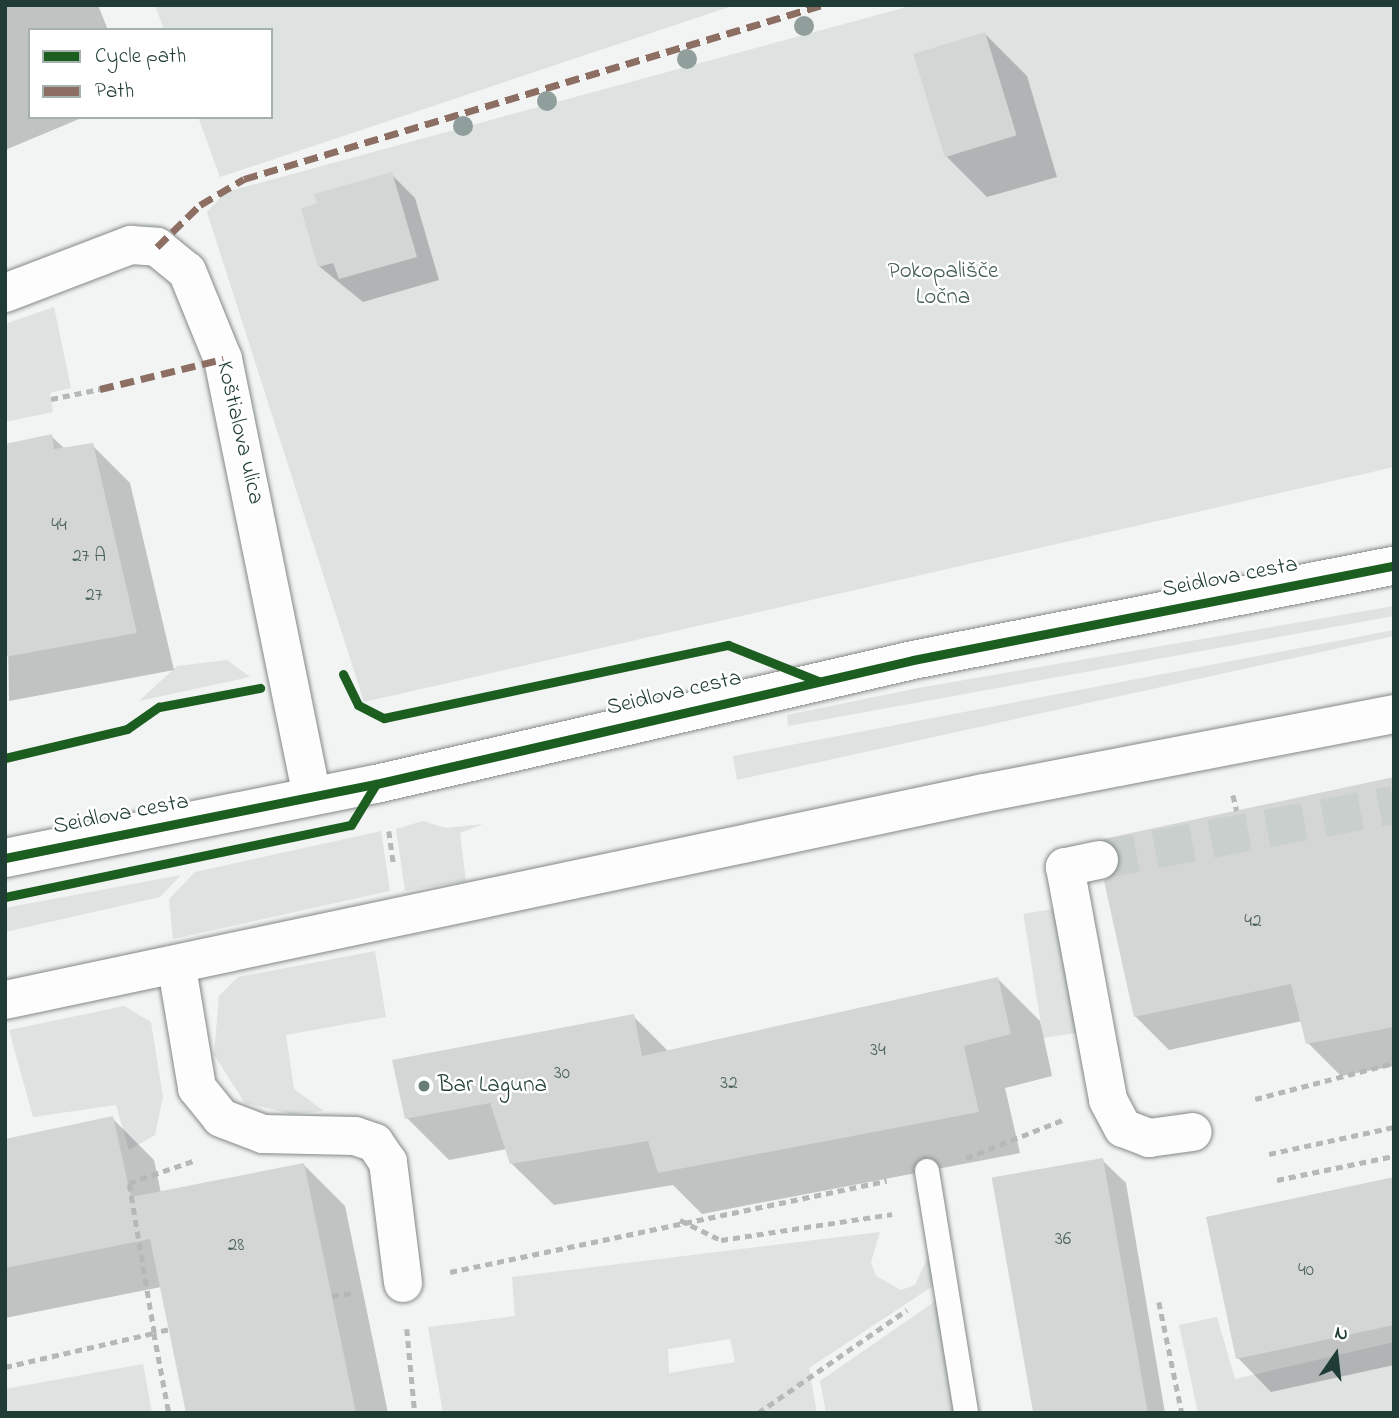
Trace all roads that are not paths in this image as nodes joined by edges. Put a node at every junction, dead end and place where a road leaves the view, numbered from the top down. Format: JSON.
{"nodes":[{"id":1,"x":5,"y":293,"type":"edge"},
{"id":2,"x":1394,"y":566,"type":"edge"},
{"id":3,"x":1394,"y":714,"type":"edge"},
{"id":4,"x":312,"y":796,"type":"junction"},
{"id":5,"x":5,"y":858,"type":"edge"},
{"id":6,"x":1100,"y":860,"type":"tunnel mouth"},
{"id":7,"x":177,"y":968,"type":"junction"},
{"id":8,"x":5,"y":1000,"type":"edge"},
{"id":9,"x":1193,"y":1132,"type":"dead end"},
{"id":10,"x":926,"y":1171,"type":"road end"},
{"id":11,"x":403,"y":1283,"type":"road end"},
{"id":12,"x":966,"y":1413,"type":"edge"}],
"edges":[{"from":1,"to":4,"type":"street","name":"Koštialova ulica"},
{"from":2,"to":4,"type":"street","name":"Seidlova cesta"},
{"from":3,"to":7,"type":"street"},
{"from":4,"to":5,"type":"street","name":"Seidlova cesta"},
{"from":6,"to":9,"type":"street"},
{"from":7,"to":8,"type":"street"},
{"from":7,"to":11,"type":"street"},
{"from":10,"to":12,"type":"lane"}]}
